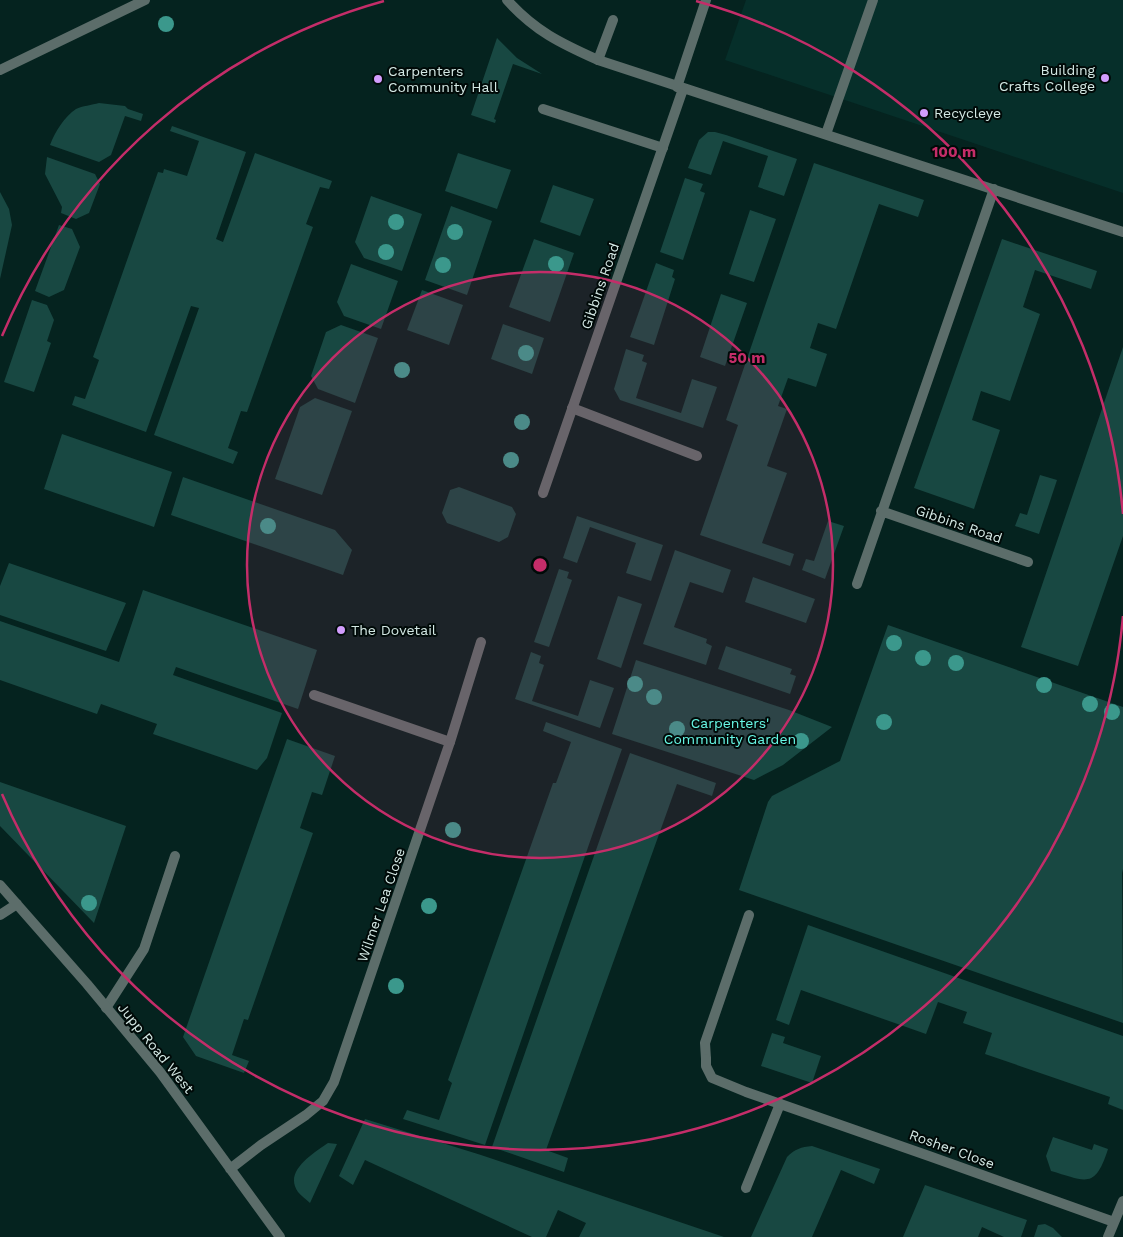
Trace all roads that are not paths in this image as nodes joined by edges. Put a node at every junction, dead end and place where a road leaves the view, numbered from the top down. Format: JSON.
{"nodes":[{"id":1,"x":145,"y":0,"type":"edge"},
{"id":2,"x":508,"y":0,"type":"edge"},
{"id":3,"x":706,"y":0,"type":"edge"},
{"id":4,"x":873,"y":0,"type":"edge"},
{"id":5,"x":613,"y":20,"type":"dead end"},
{"id":6,"x":598,"y":60,"type":"junction"},
{"id":7,"x":0,"y":70,"type":"edge"},
{"id":8,"x":680,"y":88,"type":"junction"},
{"id":9,"x":543,"y":109,"type":"dead end"},
{"id":10,"x":826,"y":134,"type":"junction"},
{"id":11,"x":663,"y":148,"type":"junction"},
{"id":12,"x":994,"y":189,"type":"junction"},
{"id":13,"x":1123,"y":232,"type":"edge"},
{"id":14,"x":572,"y":408,"type":"junction"},
{"id":15,"x":697,"y":456,"type":"dead end"},
{"id":16,"x":543,"y":493,"type":"dead end"},
{"id":17,"x":881,"y":511,"type":"junction"},
{"id":18,"x":1028,"y":562,"type":"dead end"},
{"id":19,"x":857,"y":584,"type":"dead end"},
{"id":20,"x":481,"y":642,"type":"dead end"},
{"id":21,"x":314,"y":695,"type":"dead end"},
{"id":22,"x":450,"y":742,"type":"junction"},
{"id":23,"x":175,"y":856,"type":"dead end"},
{"id":24,"x":0,"y":885,"type":"edge"},
{"id":25,"x":17,"y":904,"type":"junction"},
{"id":26,"x":0,"y":915,"type":"edge"},
{"id":27,"x":749,"y":915,"type":"dead end"},
{"id":28,"x":106,"y":1008,"type":"junction"},
{"id":29,"x":780,"y":1104,"type":"junction"},
{"id":30,"x":230,"y":1169,"type":"junction"},
{"id":31,"x":746,"y":1188,"type":"dead end"},
{"id":32,"x":1123,"y":1201,"type":"edge"},
{"id":33,"x":1114,"y":1222,"type":"junction"},
{"id":34,"x":280,"y":1237,"type":"edge"},
{"id":35,"x":1108,"y":1237,"type":"edge"}],
"edges":[{"from":1,"to":7,"type":"street"},
{"from":2,"to":6,"type":"street"},
{"from":3,"to":8,"type":"street","name":"Gibbins Road"},
{"from":4,"to":10,"type":"street"},
{"from":5,"to":6,"type":"street"},
{"from":6,"to":8,"type":"street"},
{"from":8,"to":10,"type":"street"},
{"from":8,"to":11,"type":"street","name":"Gibbins Road"},
{"from":9,"to":11,"type":"street"},
{"from":10,"to":12,"type":"street"},
{"from":11,"to":14,"type":"street","name":"Gibbins Road"},
{"from":12,"to":13,"type":"street"},
{"from":12,"to":17,"type":"street"},
{"from":14,"to":15,"type":"street"},
{"from":14,"to":16,"type":"street","name":"Gibbins Road"},
{"from":17,"to":18,"type":"street","name":"Gibbins Road"},
{"from":17,"to":19,"type":"street"},
{"from":20,"to":22,"type":"street","name":"Wilmer Lea Close"},
{"from":21,"to":22,"type":"street"},
{"from":22,"to":30,"type":"street","name":"Wilmer Lea Close"},
{"from":23,"to":28,"type":"street"},
{"from":24,"to":25,"type":"street","name":"Jupp Road West"},
{"from":25,"to":26,"type":"street"},
{"from":25,"to":28,"type":"street","name":"Jupp Road West"},
{"from":27,"to":29,"type":"street","name":"Rosher Close"},
{"from":28,"to":30,"type":"street","name":"Jupp Road West"},
{"from":29,"to":31,"type":"street"},
{"from":29,"to":33,"type":"street","name":"Rosher Close"},
{"from":30,"to":34,"type":"street","name":"Jupp Road West"},
{"from":32,"to":33,"type":"street"},
{"from":33,"to":35,"type":"street"}]}
